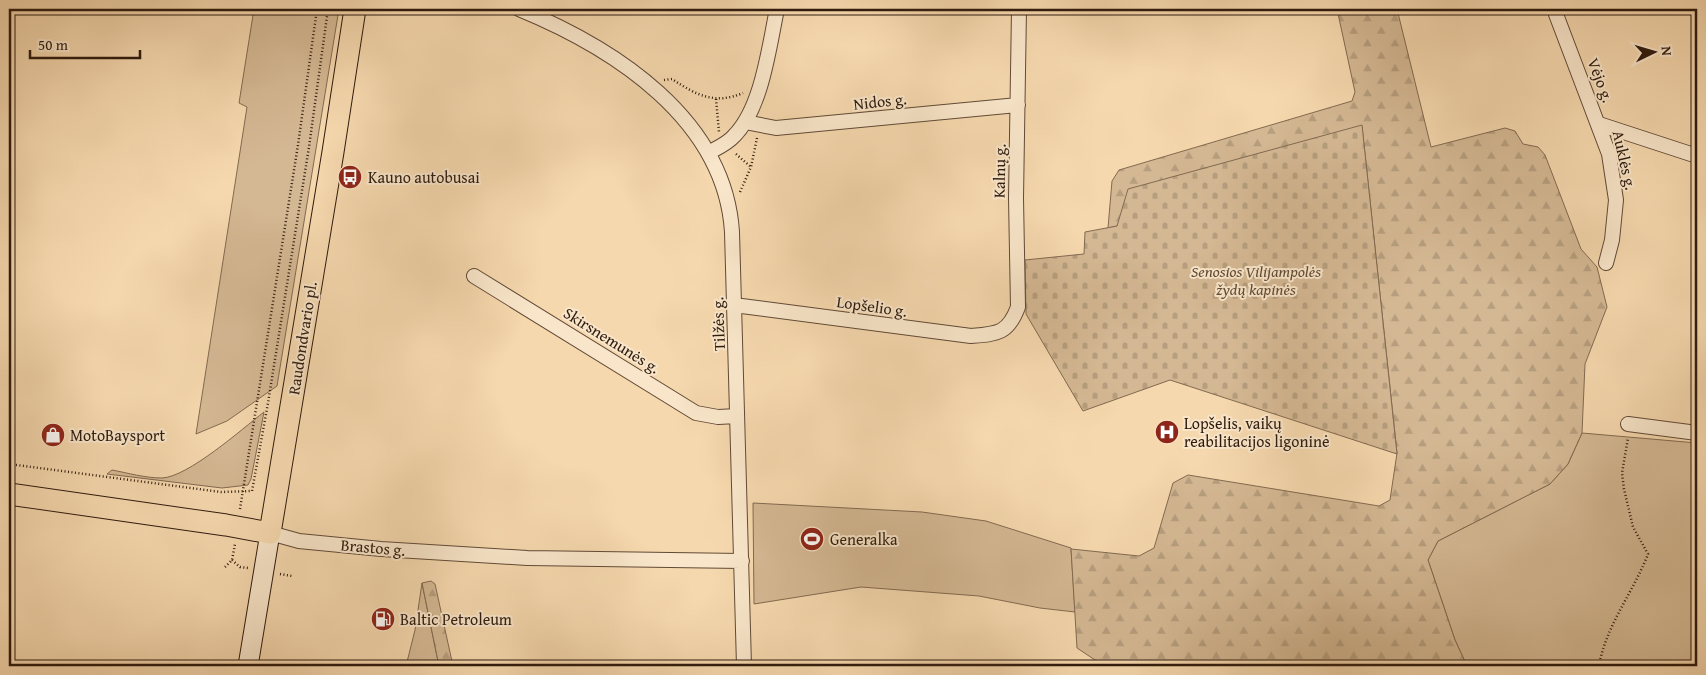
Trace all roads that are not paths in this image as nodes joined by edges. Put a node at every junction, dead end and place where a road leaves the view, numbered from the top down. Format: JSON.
{"nodes":[{"id":1,"x":355,"y":9,"type":"edge"},
{"id":2,"x":519,"y":9,"type":"edge"},
{"id":3,"x":777,"y":9,"type":"edge"},
{"id":4,"x":1019,"y":9,"type":"edge"},
{"id":5,"x":1554,"y":9,"type":"edge"},
{"id":6,"x":1018,"y":105,"type":"junction"},
{"id":7,"x":745,"y":122,"type":"junction"},
{"id":8,"x":1599,"y":124,"type":"junction"},
{"id":9,"x":708,"y":153,"type":"junction"},
{"id":10,"x":1697,"y":156,"type":"edge"},
{"id":11,"x":1606,"y":262,"type":"dead end"},
{"id":12,"x":474,"y":276,"type":"dead end"},
{"id":13,"x":734,"y":305,"type":"junction"},
{"id":14,"x":1004,"y":330,"type":"joint"},
{"id":15,"x":737,"y":416,"type":"junction"},
{"id":16,"x":1630,"y":424,"type":"road end"},
{"id":17,"x":1697,"y":433,"type":"edge"},
{"id":18,"x":9,"y":494,"type":"edge"},
{"id":19,"x":270,"y":534,"type":"junction"},
{"id":20,"x":742,"y":561,"type":"junction"},
{"id":21,"x":248,"y":666,"type":"edge"},
{"id":22,"x":744,"y":666,"type":"edge"}],
"edges":[{"from":1,"to":19,"type":"main road","name":"Raudondvario pl."},
{"from":2,"to":9,"type":"street","name":"Tilžės g."},
{"from":3,"to":7,"type":"street"},
{"from":4,"to":6,"type":"street","name":"Kalnų g."},
{"from":5,"to":8,"type":"street","name":"Vėjo g."},
{"from":6,"to":7,"type":"street","name":"Nidos g."},
{"from":6,"to":14,"type":"street","name":"Kalnų g."},
{"from":7,"to":9,"type":"street"},
{"from":8,"to":10,"type":"street","name":"Vėjo g."},
{"from":8,"to":11,"type":"street","name":"Auklės g."},
{"from":9,"to":13,"type":"street","name":"Tilžės g."},
{"from":12,"to":15,"type":"street","name":"Skirsnemunės g."},
{"from":13,"to":14,"type":"street","name":"Lopšelio g."},
{"from":13,"to":15,"type":"street","name":"Tilžės g."},
{"from":15,"to":20,"type":"street","name":"Tilžės g."},
{"from":16,"to":17,"type":"street"},
{"from":18,"to":19,"type":"main road","name":"Brastos g."},
{"from":19,"to":20,"type":"street","name":"Brastos g."},
{"from":19,"to":21,"type":"main road","name":"Raudondvario pl."},
{"from":20,"to":22,"type":"street","name":"Tilžės g."}]}
